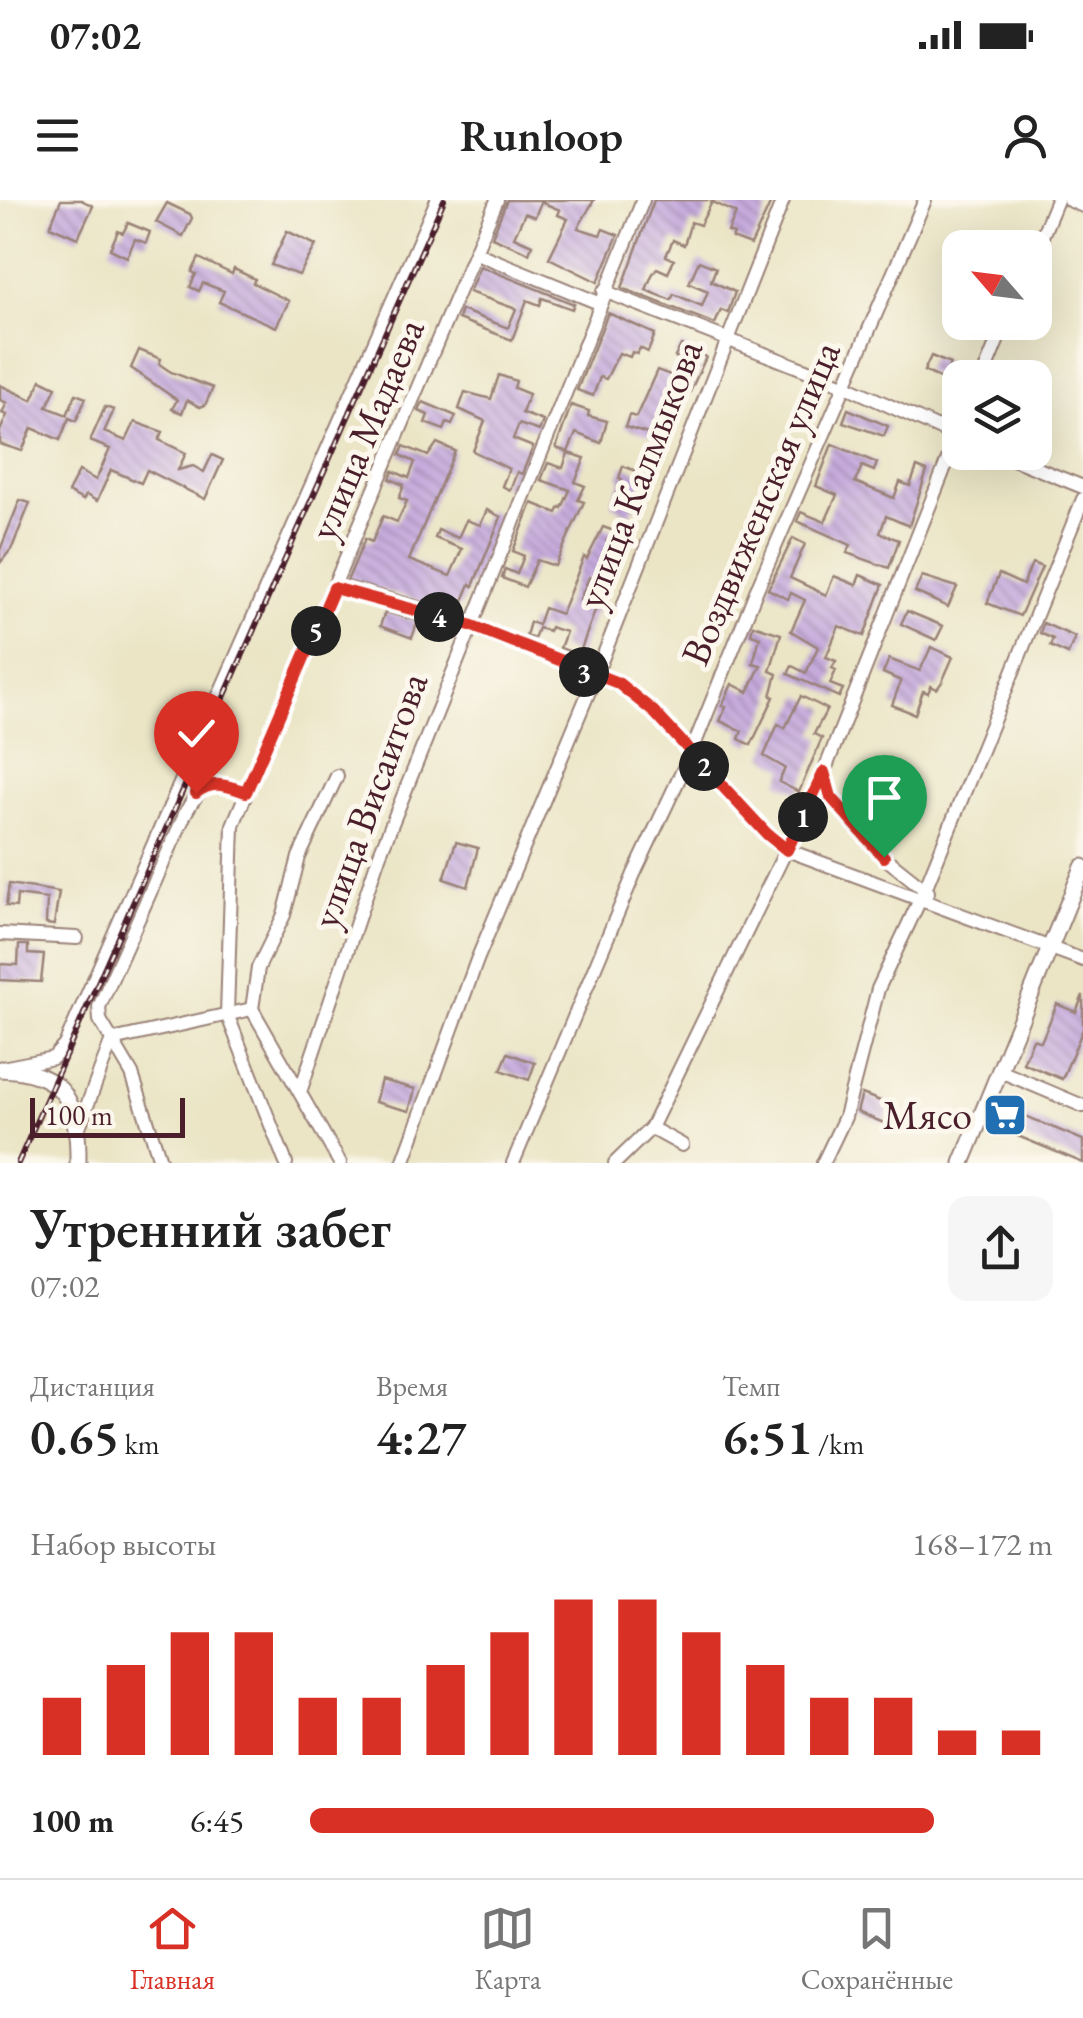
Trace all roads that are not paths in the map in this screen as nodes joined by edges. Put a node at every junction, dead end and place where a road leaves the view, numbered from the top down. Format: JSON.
{"nodes":[{"id":1,"x":437,"y":200,"type":"edge"},
{"id":2,"x":497,"y":200,"type":"edge"},
{"id":3,"x":643,"y":200,"type":"edge"},
{"id":4,"x":783,"y":200,"type":"edge"},
{"id":5,"x":924,"y":200,"type":"edge"},
{"id":6,"x":1057,"y":200,"type":"edge"},
{"id":7,"x":1070,"y":200,"type":"edge"},
{"id":8,"x":1083,"y":206,"type":"edge"},
{"id":9,"x":1044,"y":230,"type":"edge"},
{"id":10,"x":476,"y":254,"type":"junction"},
{"id":11,"x":602,"y":297,"type":"junction"},
{"id":12,"x":726,"y":338,"type":"junction"},
{"id":13,"x":844,"y":385,"type":"junction"},
{"id":14,"x":942,"y":428,"type":"edge"},
{"id":15,"x":945,"y":470,"type":"edge"},
{"id":16,"x":1040,"y":470,"type":"edge"},
{"id":17,"x":1083,"y":488,"type":"edge"},
{"id":18,"x":1083,"y":499,"type":"edge"},
{"id":19,"x":334,"y":588,"type":"junction"},
{"id":20,"x":470,"y":625,"type":"junction"},
{"id":21,"x":596,"y":676,"type":"junction"},
{"id":22,"x":691,"y":753,"type":"junction"},
{"id":23,"x":824,"y":772,"type":"junction"},
{"id":24,"x":337,"y":776,"type":"dead end"},
{"id":25,"x":246,"y":792,"type":"junction"},
{"id":26,"x":787,"y":850,"type":"junction"},
{"id":27,"x":1083,"y":867,"type":"edge"},
{"id":28,"x":922,"y":895,"type":"junction"},
{"id":29,"x":0,"y":934,"type":"edge"},
{"id":30,"x":77,"y":938,"type":"dead end"},
{"id":31,"x":1050,"y":949,"type":"junction"},
{"id":32,"x":1083,"y":960,"type":"edge"},
{"id":33,"x":252,"y":1009,"type":"junction"},
{"id":34,"x":226,"y":1014,"type":"junction"},
{"id":35,"x":112,"y":1040,"type":"junction"},
{"id":36,"x":0,"y":1069,"type":"edge"},
{"id":37,"x":1000,"y":1071,"type":"junction"},
{"id":38,"x":300,"y":1092,"type":"junction"},
{"id":39,"x":1083,"y":1106,"type":"edge"},
{"id":40,"x":79,"y":1128,"type":"junction"},
{"id":41,"x":651,"y":1128,"type":"junction"},
{"id":42,"x":682,"y":1145,"type":"dead end"},
{"id":43,"x":78,"y":1163,"type":"edge"},
{"id":44,"x":161,"y":1163,"type":"edge"},
{"id":45,"x":286,"y":1163,"type":"edge"},
{"id":46,"x":340,"y":1163,"type":"edge"},
{"id":47,"x":403,"y":1163,"type":"edge"},
{"id":48,"x":513,"y":1163,"type":"edge"},
{"id":49,"x":615,"y":1163,"type":"edge"},
{"id":50,"x":823,"y":1163,"type":"edge"},
{"id":51,"x":962,"y":1163,"type":"edge"}],
"edges":[{"from":1,"to":36,"type":"street"},
{"from":2,"to":10,"type":"street","name":"улица Мадаева"},
{"from":3,"to":11,"type":"street","name":"улица Висаитова"},
{"from":4,"to":12,"type":"street","name":"улица Калмыкова"},
{"from":5,"to":13,"type":"street","name":"Воздвиженская улица"},
{"from":6,"to":9,"type":"street"},
{"from":7,"to":8,"type":"street"},
{"from":10,"to":11,"type":"street"},
{"from":10,"to":19,"type":"street","name":"улица Мадаева"},
{"from":11,"to":12,"type":"street"},
{"from":11,"to":20,"type":"street","name":"улица Висаитова"},
{"from":12,"to":13,"type":"street"},
{"from":12,"to":21,"type":"street","name":"улица Калмыкова"},
{"from":13,"to":14,"type":"street"},
{"from":13,"to":22,"type":"street","name":"Воздвиженская улица"},
{"from":15,"to":23,"type":"street"},
{"from":16,"to":17,"type":"street"},
{"from":18,"to":28,"type":"street"},
{"from":19,"to":20,"type":"street"},
{"from":19,"to":25,"type":"street","name":"улица Мадаева"},
{"from":20,"to":21,"type":"street"},
{"from":20,"to":38,"type":"street","name":"улица Висаитова"},
{"from":21,"to":22,"type":"street"},
{"from":21,"to":47,"type":"street","name":"улица Калмыкова"},
{"from":22,"to":26,"type":"street"},
{"from":22,"to":48,"type":"street","name":"Воздвиженская улица"},
{"from":23,"to":26,"type":"street"},
{"from":23,"to":28,"type":"street"},
{"from":24,"to":33,"type":"street"},
{"from":25,"to":34,"type":"street","name":"улица Мадаева"},
{"from":25,"to":35,"type":"street"},
{"from":26,"to":28,"type":"street"},
{"from":26,"to":41,"type":"street"},
{"from":27,"to":31,"type":"street"},
{"from":28,"to":31,"type":"street"},
{"from":28,"to":50,"type":"street"},
{"from":29,"to":30,"type":"street"},
{"from":31,"to":32,"type":"street"},
{"from":31,"to":37,"type":"street"},
{"from":33,"to":34,"type":"street"},
{"from":33,"to":38,"type":"street"},
{"from":34,"to":35,"type":"street"},
{"from":34,"to":45,"type":"street","name":"улица Мадаева"},
{"from":35,"to":40,"type":"street"},
{"from":35,"to":44,"type":"street"},
{"from":36,"to":40,"type":"street"},
{"from":37,"to":39,"type":"street"},
{"from":37,"to":51,"type":"street"},
{"from":38,"to":46,"type":"street"},
{"from":40,"to":43,"type":"street"},
{"from":41,"to":42,"type":"street"},
{"from":41,"to":49,"type":"street"}]}
